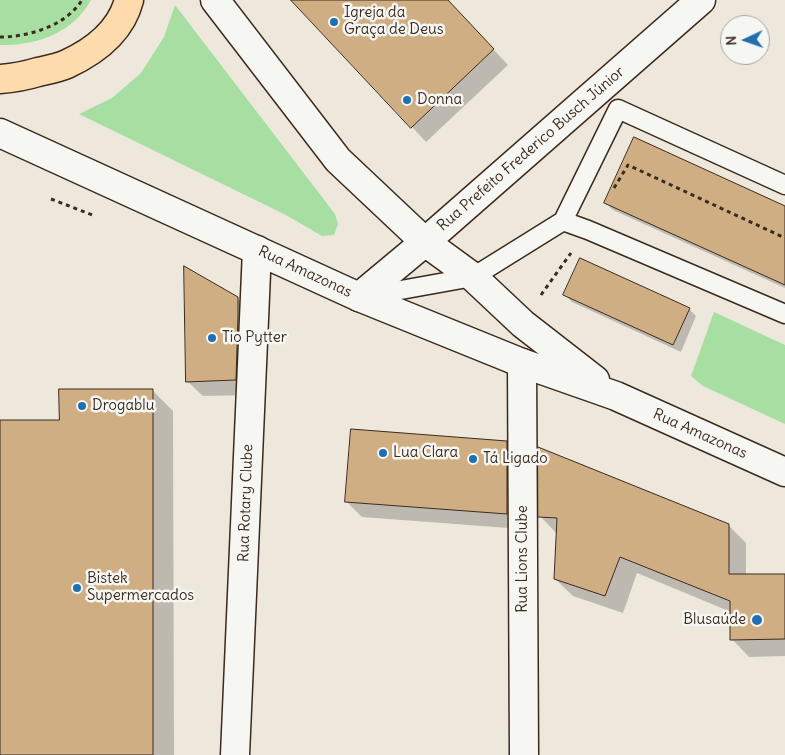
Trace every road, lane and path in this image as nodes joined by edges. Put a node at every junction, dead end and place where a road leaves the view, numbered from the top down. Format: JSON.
{"nodes":[{"id":1,"x":82,"y":0,"type":"edge"},
{"id":2,"x":129,"y":0,"type":"edge"},
{"id":3,"x":215,"y":0,"type":"edge"},
{"id":4,"x":701,"y":0,"type":"edge"},
{"id":5,"x":0,"y":37,"type":"edge"},
{"id":6,"x":0,"y":79,"type":"edge"},
{"id":7,"x":0,"y":133,"type":"edge"},
{"id":8,"x":628,"y":165,"type":"dead end"},
{"id":9,"x":785,"y":185,"type":"edge"},
{"id":10,"x":563,"y":221,"type":"junction"},
{"id":11,"x":785,"y":238,"type":"edge"},
{"id":12,"x":425,"y":242,"type":"junction"},
{"id":13,"x":257,"y":250,"type":"junction"},
{"id":14,"x":472,"y":278,"type":"junction"},
{"id":15,"x":359,"y":298,"type":"junction"},
{"id":16,"x":785,"y":314,"type":"edge"},
{"id":17,"x":522,"y":363,"type":"junction"},
{"id":18,"x":616,"y":396,"type":"junction"},
{"id":19,"x":785,"y":472,"type":"edge"},
{"id":20,"x":235,"y":755,"type":"edge"},
{"id":21,"x":524,"y":755,"type":"edge"}],
"edges":[{"from":1,"to":5,"type":"path"},
{"from":2,"to":6,"type":"main road"},
{"from":3,"to":12,"type":"main road","name":"Rua Amazonas"},
{"from":4,"to":12,"type":"main road","name":"Rua Prefeito Frederico Busch Júnior"},
{"from":7,"to":13,"type":"main road","name":"Rua Amazonas"},
{"from":8,"to":11,"type":"path"},
{"from":9,"to":10,"type":"lane"},
{"from":10,"to":14,"type":"lane"},
{"from":10,"to":16,"type":"lane"},
{"from":12,"to":14,"type":"main road","name":"Rua Amazonas"},
{"from":12,"to":15,"type":"main road","name":"Rua Prefeito Frederico Busch Júnior"},
{"from":13,"to":15,"type":"main road","name":"Rua Amazonas"},
{"from":13,"to":20,"type":"main road","name":"Rua Rotary Clube"},
{"from":14,"to":15,"type":"lane"},
{"from":14,"to":18,"type":"main road","name":"Rua Amazonas"},
{"from":15,"to":17,"type":"main road","name":"Rua Amazonas"},
{"from":17,"to":18,"type":"main road","name":"Rua Amazonas"},
{"from":17,"to":21,"type":"main road","name":"Rua Lions Clube"},
{"from":18,"to":19,"type":"main road","name":"Rua Amazonas"}]}
